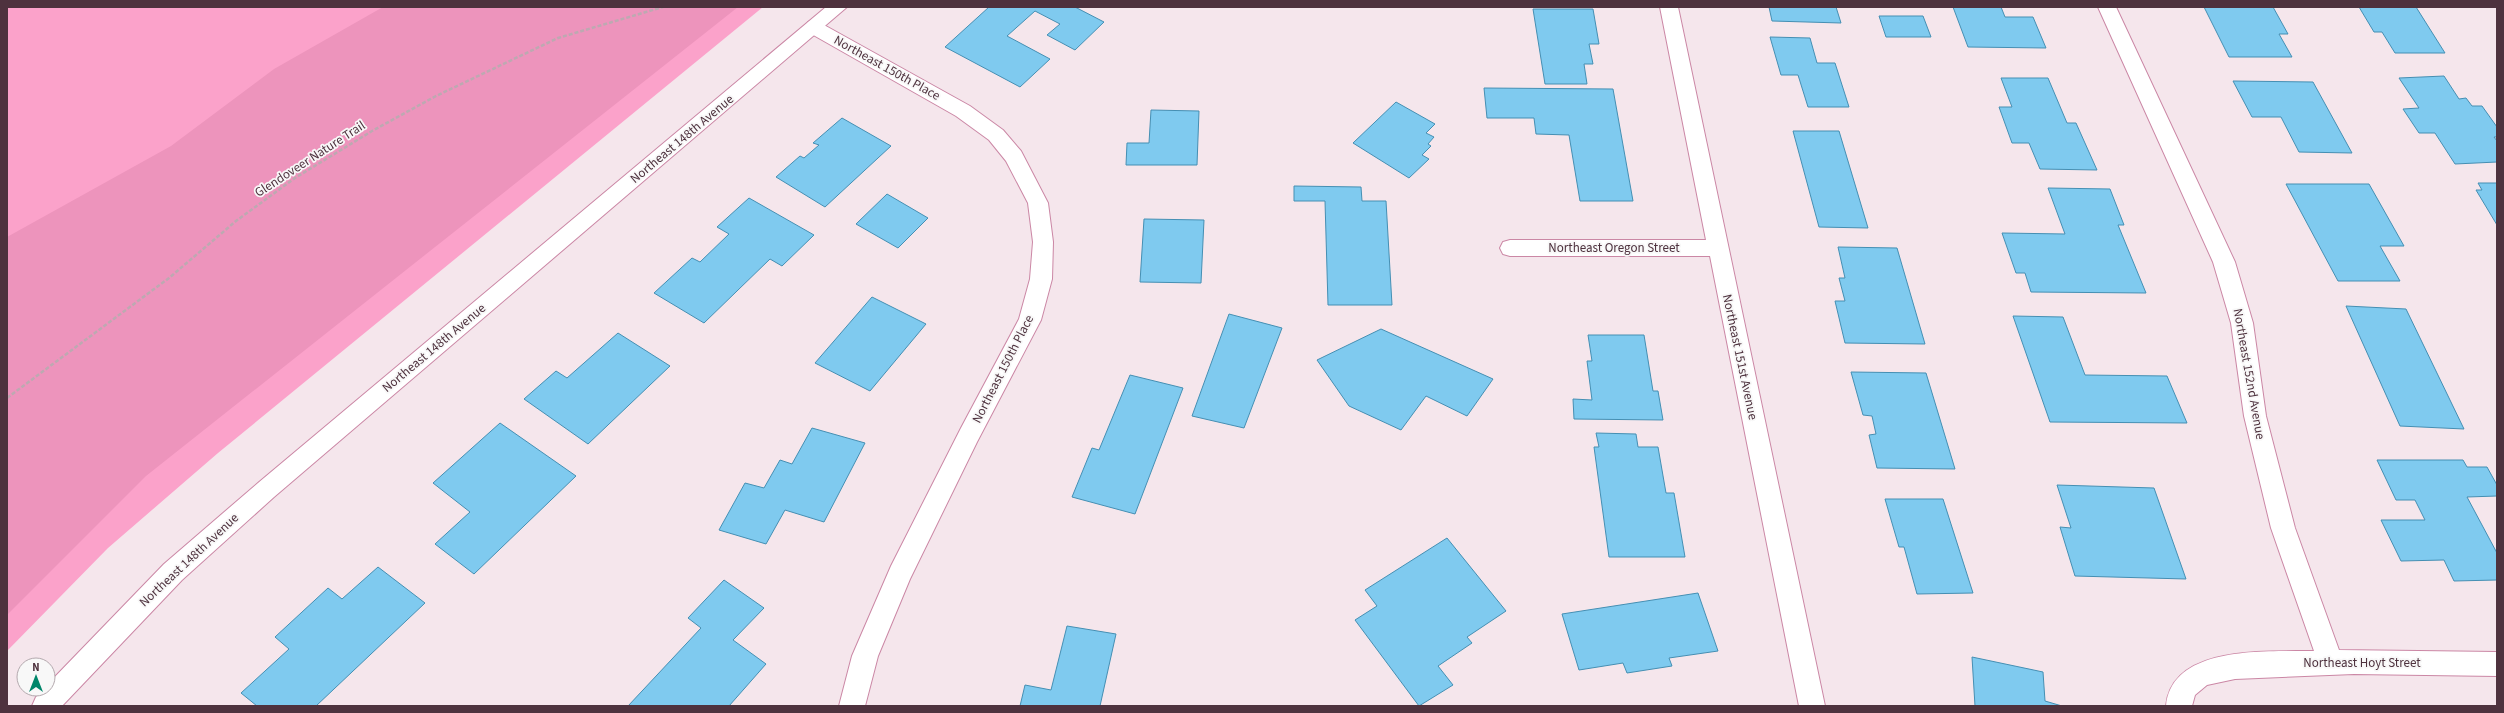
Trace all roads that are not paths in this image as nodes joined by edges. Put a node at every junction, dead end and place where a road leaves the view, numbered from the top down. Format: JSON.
{"nodes":[{"id":1,"x":838,"y":7,"type":"edge"},
{"id":2,"x":1669,"y":7,"type":"edge"},
{"id":3,"x":2107,"y":7,"type":"edge"},
{"id":4,"x":815,"y":27,"type":"junction"},
{"id":5,"x":1510,"y":248,"type":"dead end"},
{"id":6,"x":1717,"y":248,"type":"junction"},
{"id":7,"x":2330,"y":661,"type":"junction"},
{"id":8,"x":2497,"y":664,"type":"edge"},
{"id":9,"x":45,"y":706,"type":"edge"},
{"id":10,"x":852,"y":706,"type":"edge"},
{"id":11,"x":1812,"y":706,"type":"edge"},
{"id":12,"x":2178,"y":706,"type":"edge"}],
"edges":[{"from":1,"to":4,"type":"street","name":"Northeast 148th Avenue"},
{"from":2,"to":6,"type":"street","name":"Northeast 151st Avenue"},
{"from":3,"to":7,"type":"street","name":"Northeast 152nd Avenue"},
{"from":4,"to":9,"type":"street","name":"Northeast 148th Avenue"},
{"from":4,"to":10,"type":"street","name":"Northeast 150th Place"},
{"from":5,"to":6,"type":"street","name":"Northeast Oregon Street"},
{"from":6,"to":11,"type":"street","name":"Northeast 151st Avenue"},
{"from":7,"to":8,"type":"street","name":"Northeast Hoyt Street"},
{"from":7,"to":12,"type":"street","name":"Northeast Hoyt Street"}]}
